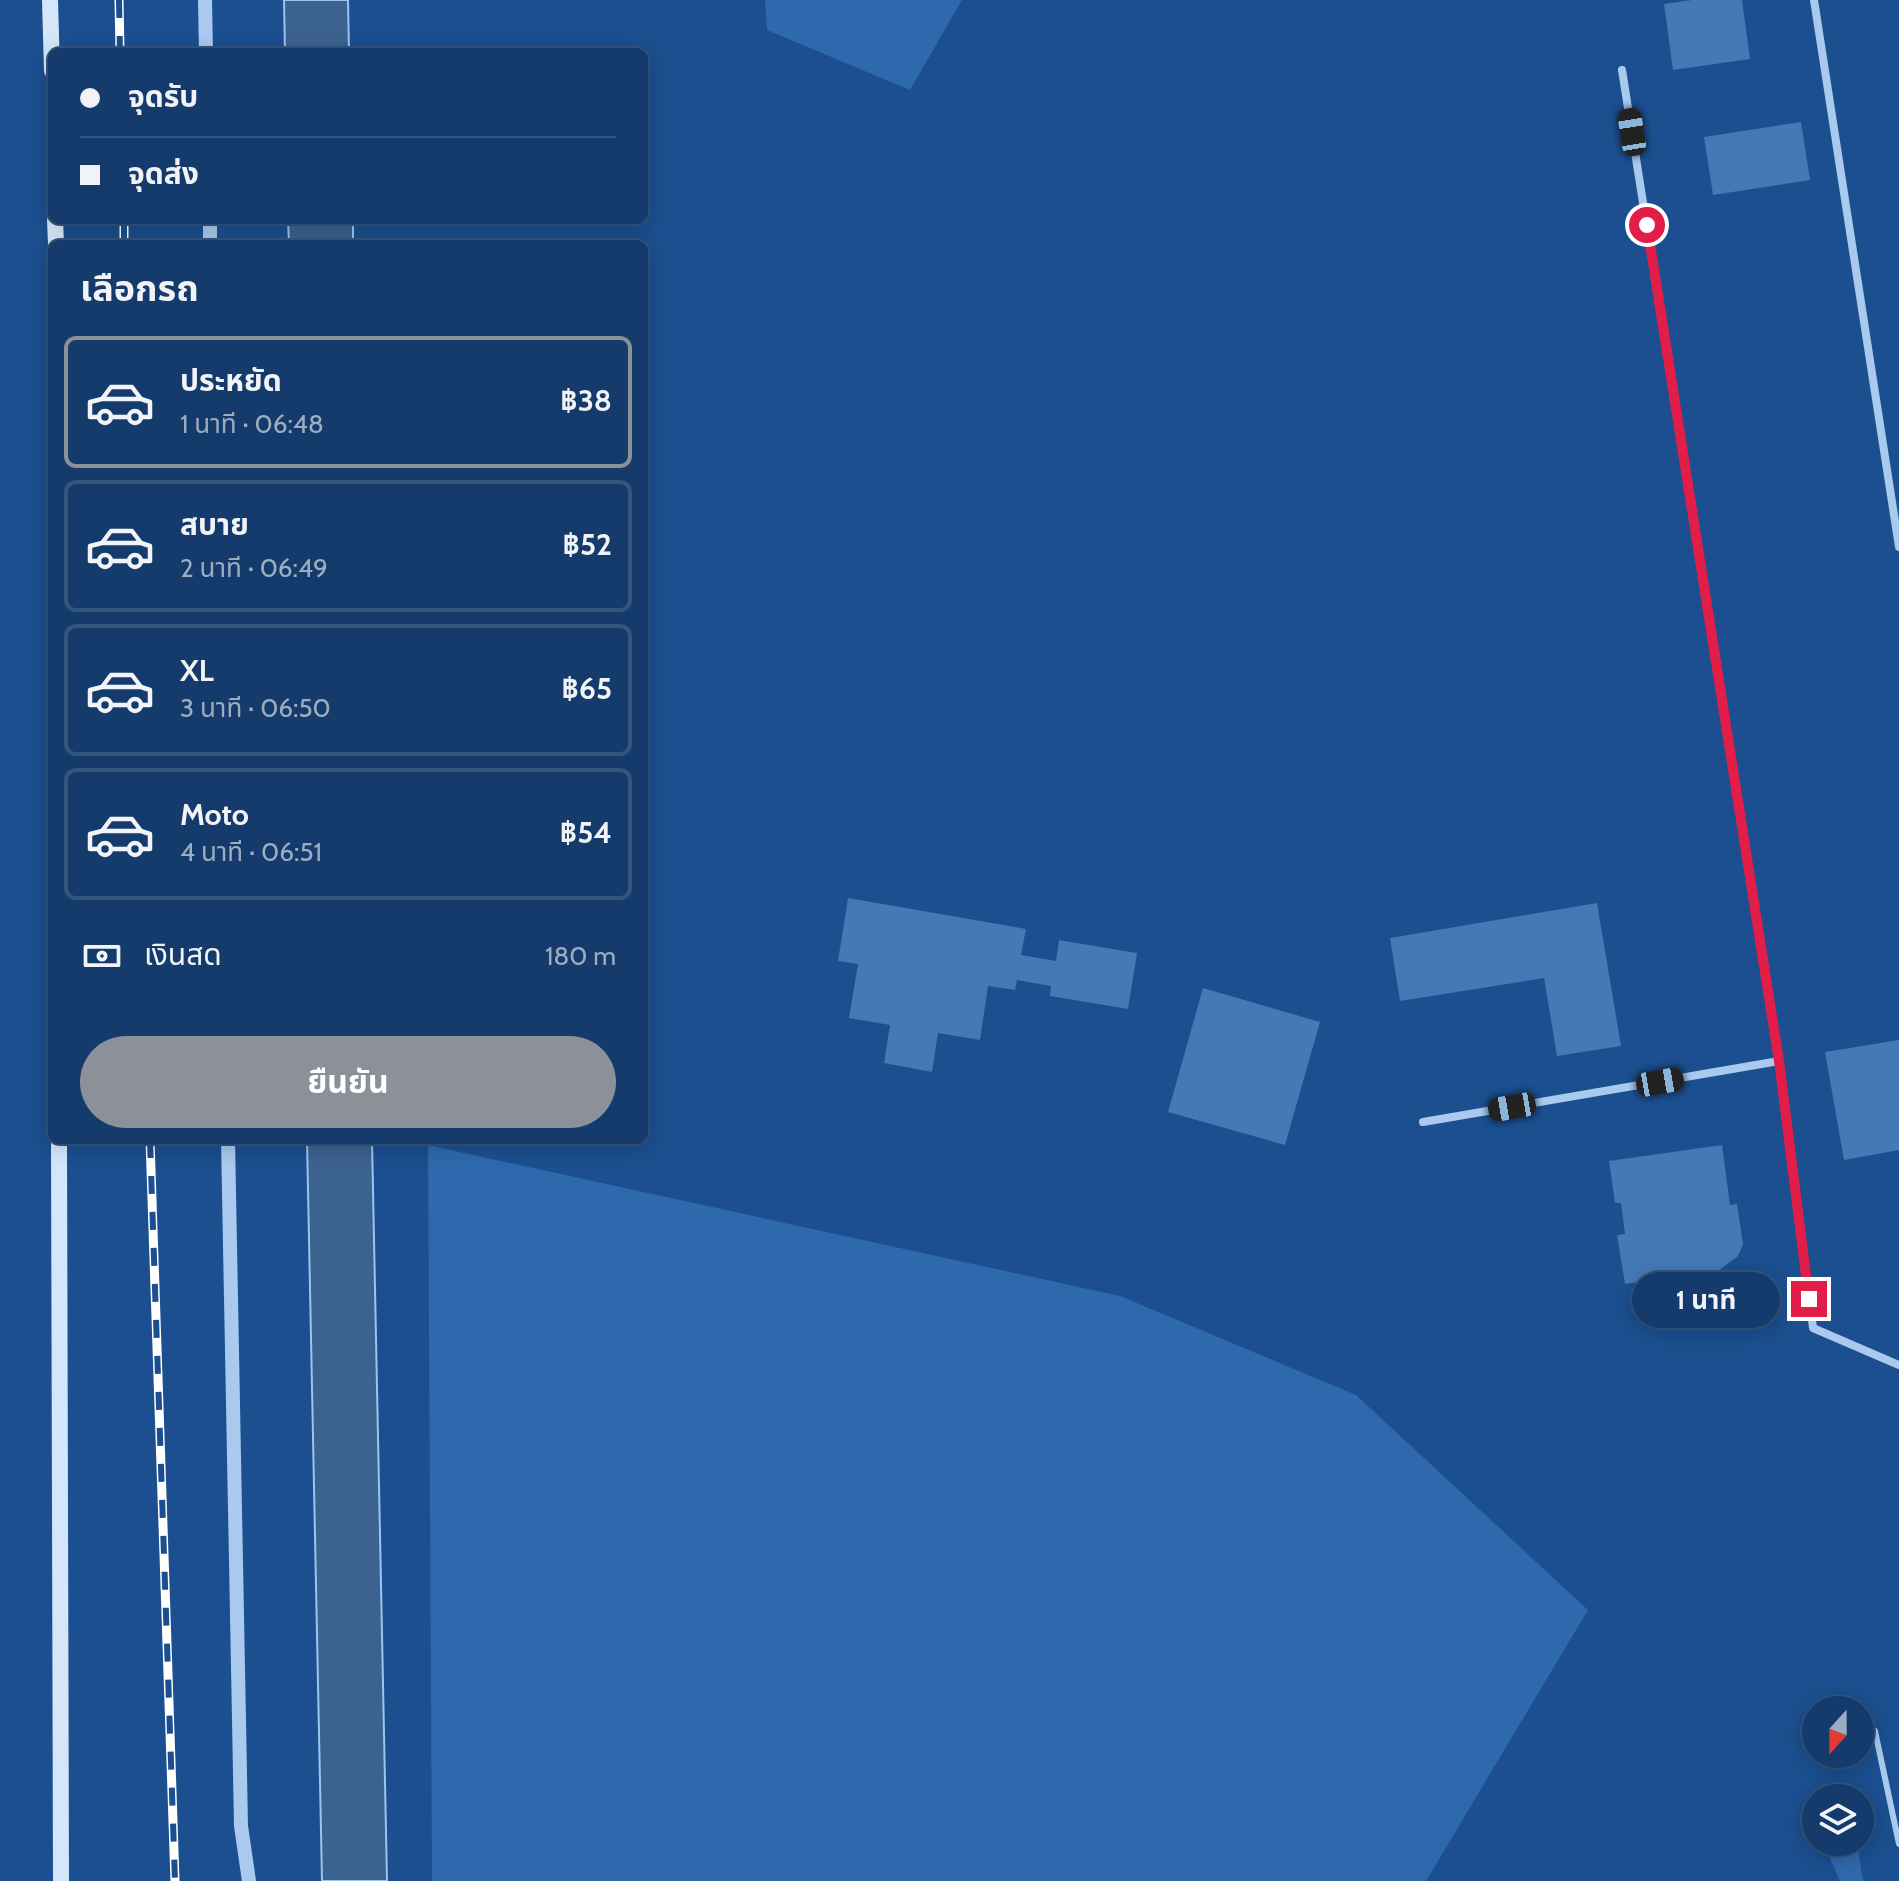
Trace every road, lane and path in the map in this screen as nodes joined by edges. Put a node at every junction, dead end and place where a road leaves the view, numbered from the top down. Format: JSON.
{"nodes":[{"id":1,"x":50,"y":0,"type":"edge"},
{"id":2,"x":205,"y":0,"type":"edge"},
{"id":3,"x":1814,"y":0,"type":"edge"},
{"id":4,"x":51,"y":48,"type":"edge"},
{"id":5,"x":206,"y":48,"type":"edge"},
{"id":6,"x":1622,"y":70,"type":"dead end"},
{"id":7,"x":1899,"y":547,"type":"edge"},
{"id":8,"x":1779,"y":1061,"type":"junction"},
{"id":9,"x":1423,"y":1122,"type":"dead end"},
{"id":10,"x":59,"y":1144,"type":"edge"},
{"id":11,"x":228,"y":1144,"type":"edge"},
{"id":12,"x":1899,"y":1365,"type":"edge"},
{"id":13,"x":1875,"y":1731,"type":"dead end"},
{"id":14,"x":1899,"y":1844,"type":"edge"},
{"id":15,"x":61,"y":1881,"type":"edge"},
{"id":16,"x":249,"y":1881,"type":"edge"}],
"edges":[{"from":1,"to":4,"type":"main road"},
{"from":2,"to":5,"type":"street"},
{"from":3,"to":7,"type":"street"},
{"from":6,"to":8,"type":"street"},
{"from":8,"to":9,"type":"street"},
{"from":8,"to":12,"type":"street"},
{"from":10,"to":15,"type":"main road"},
{"from":11,"to":16,"type":"street"},
{"from":13,"to":14,"type":"lane"}]}
